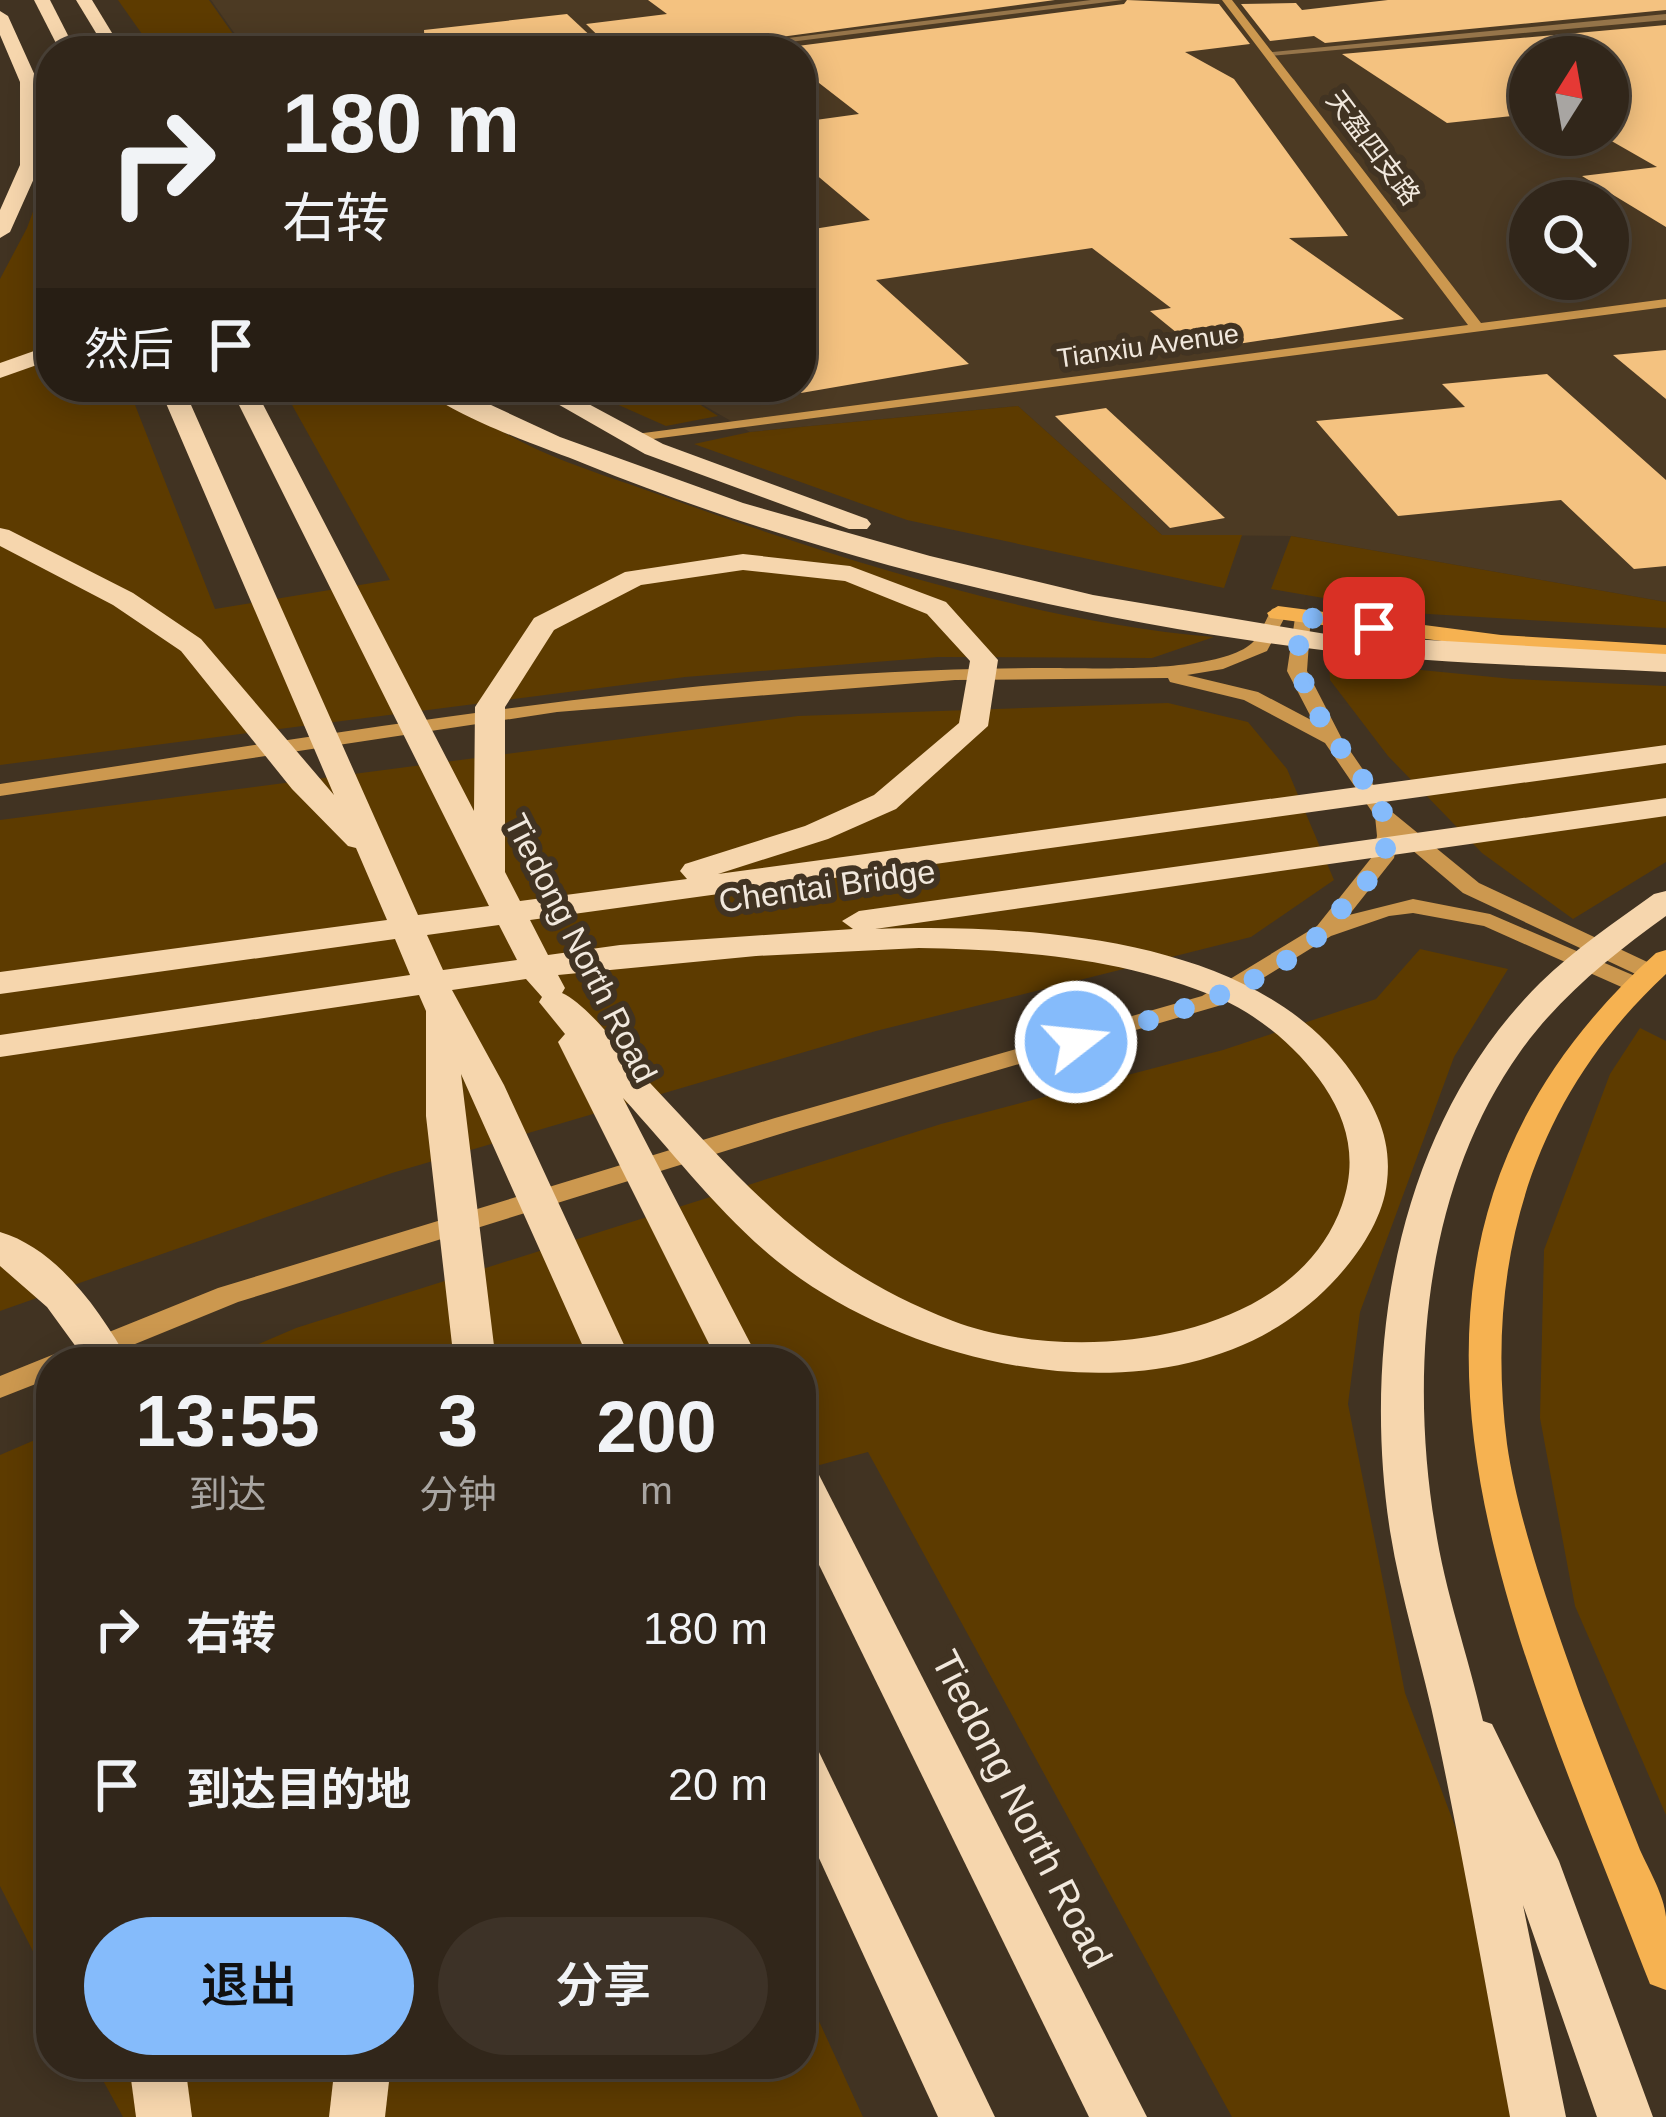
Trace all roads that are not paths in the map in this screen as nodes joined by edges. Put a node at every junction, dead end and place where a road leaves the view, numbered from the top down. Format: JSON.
{"nodes":[{"id":1,"x":42,"y":0,"type":"edge"},
{"id":2,"x":84,"y":0,"type":"edge"},
{"id":3,"x":1118,"y":0,"type":"edge"},
{"id":4,"x":1227,"y":0,"type":"edge"},
{"id":5,"x":0,"y":16,"type":"edge"},
{"id":6,"x":1666,"y":17,"type":"edge"},
{"id":7,"x":60,"y":36,"type":"edge"},
{"id":8,"x":106,"y":36,"type":"edge"},
{"id":9,"x":816,"y":36,"type":"edge"},
{"id":10,"x":1269,"y":53,"type":"junction"},
{"id":11,"x":29,"y":82,"type":"junction"},
{"id":12,"x":36,"y":97,"type":"edge"},
{"id":13,"x":0,"y":232,"type":"edge"},
{"id":14,"x":1666,"y":303,"type":"edge"},
{"id":15,"x":1478,"y":326,"type":"junction"},
{"id":16,"x":36,"y":358,"type":"edge"},
{"id":17,"x":0,"y":371,"type":"edge"},
{"id":18,"x":177,"y":402,"type":"edge"},
{"id":19,"x":249,"y":402,"type":"edge"},
{"id":20,"x":465,"y":402,"type":"edge"},
{"id":21,"x":505,"y":402,"type":"edge"},
{"id":22,"x":567,"y":402,"type":"edge"},
{"id":23,"x":636,"y":439,"type":"junction"},
{"id":24,"x":610,"y":464,"type":"junction"},
{"id":25,"x":0,"y":536,"type":"edge"},
{"id":26,"x":1291,"y":615,"type":"junction"},
{"id":27,"x":1666,"y":652,"type":"edge"},
{"id":28,"x":1666,"y":663,"type":"edge"},
{"id":29,"x":1152,"y":674,"type":"junction"},
{"id":30,"x":1332,"y":739,"type":"junction"},
{"id":31,"x":1666,"y":754,"type":"edge"},
{"id":32,"x":0,"y":790,"type":"edge"},
{"id":33,"x":1666,"y":807,"type":"edge"},
{"id":34,"x":1384,"y":816,"type":"junction"},
{"id":35,"x":378,"y":859,"type":"junction"},
{"id":36,"x":489,"y":872,"type":"junction"},
{"id":37,"x":610,"y":899,"type":"junction"},
{"id":38,"x":1666,"y":901,"type":"edge"},
{"id":39,"x":1323,"y":932,"type":"junction"},
{"id":40,"x":596,"y":958,"type":"junction"},
{"id":41,"x":1650,"y":972,"type":"edge"},
{"id":42,"x":0,"y":983,"type":"edge"},
{"id":43,"x":556,"y":1002,"type":"junction"},
{"id":44,"x":441,"y":1006,"type":"junction"},
{"id":45,"x":0,"y":1046,"type":"edge"},
{"id":46,"x":0,"y":1246,"type":"edge"},
{"id":47,"x":100,"y":1347,"type":"edge"},
{"id":48,"x":100,"y":1347,"type":"edge"},
{"id":49,"x":474,"y":1347,"type":"edge"},
{"id":50,"x":604,"y":1347,"type":"edge"},
{"id":51,"x":731,"y":1347,"type":"edge"},
{"id":52,"x":36,"y":1373,"type":"edge"},
{"id":53,"x":0,"y":1387,"type":"edge"},
{"id":54,"x":816,"y":1513,"type":"edge"},
{"id":55,"x":1451,"y":1687,"type":"junction"},
{"id":56,"x":816,"y":1797,"type":"edge"},
{"id":57,"x":1666,"y":1969,"type":"edge"},
{"id":58,"x":159,"y":2079,"type":"edge"},
{"id":59,"x":361,"y":2079,"type":"edge"},
{"id":60,"x":164,"y":2117,"type":"edge"},
{"id":61,"x":357,"y":2117,"type":"edge"},
{"id":62,"x":968,"y":2117,"type":"edge"},
{"id":63,"x":1120,"y":2117,"type":"edge"},
{"id":64,"x":1538,"y":2117,"type":"edge"},
{"id":65,"x":1625,"y":2117,"type":"edge"}],
"edges":[{"from":1,"to":7,"type":"highway"},
{"from":2,"to":8,"type":"highway"},
{"from":3,"to":9,"type":"street"},
{"from":4,"to":10,"type":"street","name":"天盈四支路"},
{"from":5,"to":11,"type":"highway"},
{"from":6,"to":10,"type":"street"},
{"from":10,"to":15,"type":"street","name":"天盈四支路"},
{"from":11,"to":12,"type":"highway"},
{"from":11,"to":13,"type":"highway"},
{"from":14,"to":15,"type":"street","name":"Tianxiu Avenue"},
{"from":15,"to":23,"type":"street","name":"Tianxiu Avenue"},
{"from":16,"to":17,"type":"highway"},
{"from":18,"to":35,"type":"highway"},
{"from":19,"to":36,"type":"highway","name":"Tiedong North Road"},
{"from":20,"to":24,"type":"highway"},
{"from":21,"to":24,"type":"highway"},
{"from":22,"to":23,"type":"highway"},
{"from":23,"to":26,"type":"highway"},
{"from":24,"to":28,"type":"highway"},
{"from":25,"to":35,"type":"highway"},
{"from":26,"to":27,"type":"main road"},
{"from":26,"to":29,"type":"street"},
{"from":26,"to":30,"type":"street"},
{"from":29,"to":30,"type":"street"},
{"from":29,"to":32,"type":"street"},
{"from":30,"to":34,"type":"street"},
{"from":31,"to":37,"type":"highway","name":"Chentai Bridge"},
{"from":33,"to":40,"type":"highway","name":"Chentai Bridge"},
{"from":34,"to":39,"type":"street"},
{"from":34,"to":41,"type":"street"},
{"from":35,"to":44,"type":"highway"},
{"from":36,"to":37,"type":"highway"},
{"from":36,"to":43,"type":"highway","name":"Tiedong North Road"},
{"from":37,"to":42,"type":"highway","name":"Chentai Bridge"},
{"from":38,"to":55,"type":"highway"},
{"from":39,"to":41,"type":"street"},
{"from":39,"to":47,"type":"street"},
{"from":40,"to":43,"type":"highway"},
{"from":40,"to":45,"type":"highway","name":"Chentai Bridge"},
{"from":41,"to":57,"type":"main road"},
{"from":43,"to":51,"type":"highway","name":"Tiedong North Road"},
{"from":44,"to":49,"type":"highway"},
{"from":44,"to":50,"type":"highway"},
{"from":46,"to":48,"type":"highway"},
{"from":52,"to":53,"type":"street"},
{"from":54,"to":63,"type":"highway","name":"Tiedong North Road"},
{"from":55,"to":64,"type":"highway"},
{"from":55,"to":65,"type":"highway"},
{"from":56,"to":62,"type":"highway"},
{"from":58,"to":60,"type":"highway"},
{"from":59,"to":61,"type":"highway"}]}
